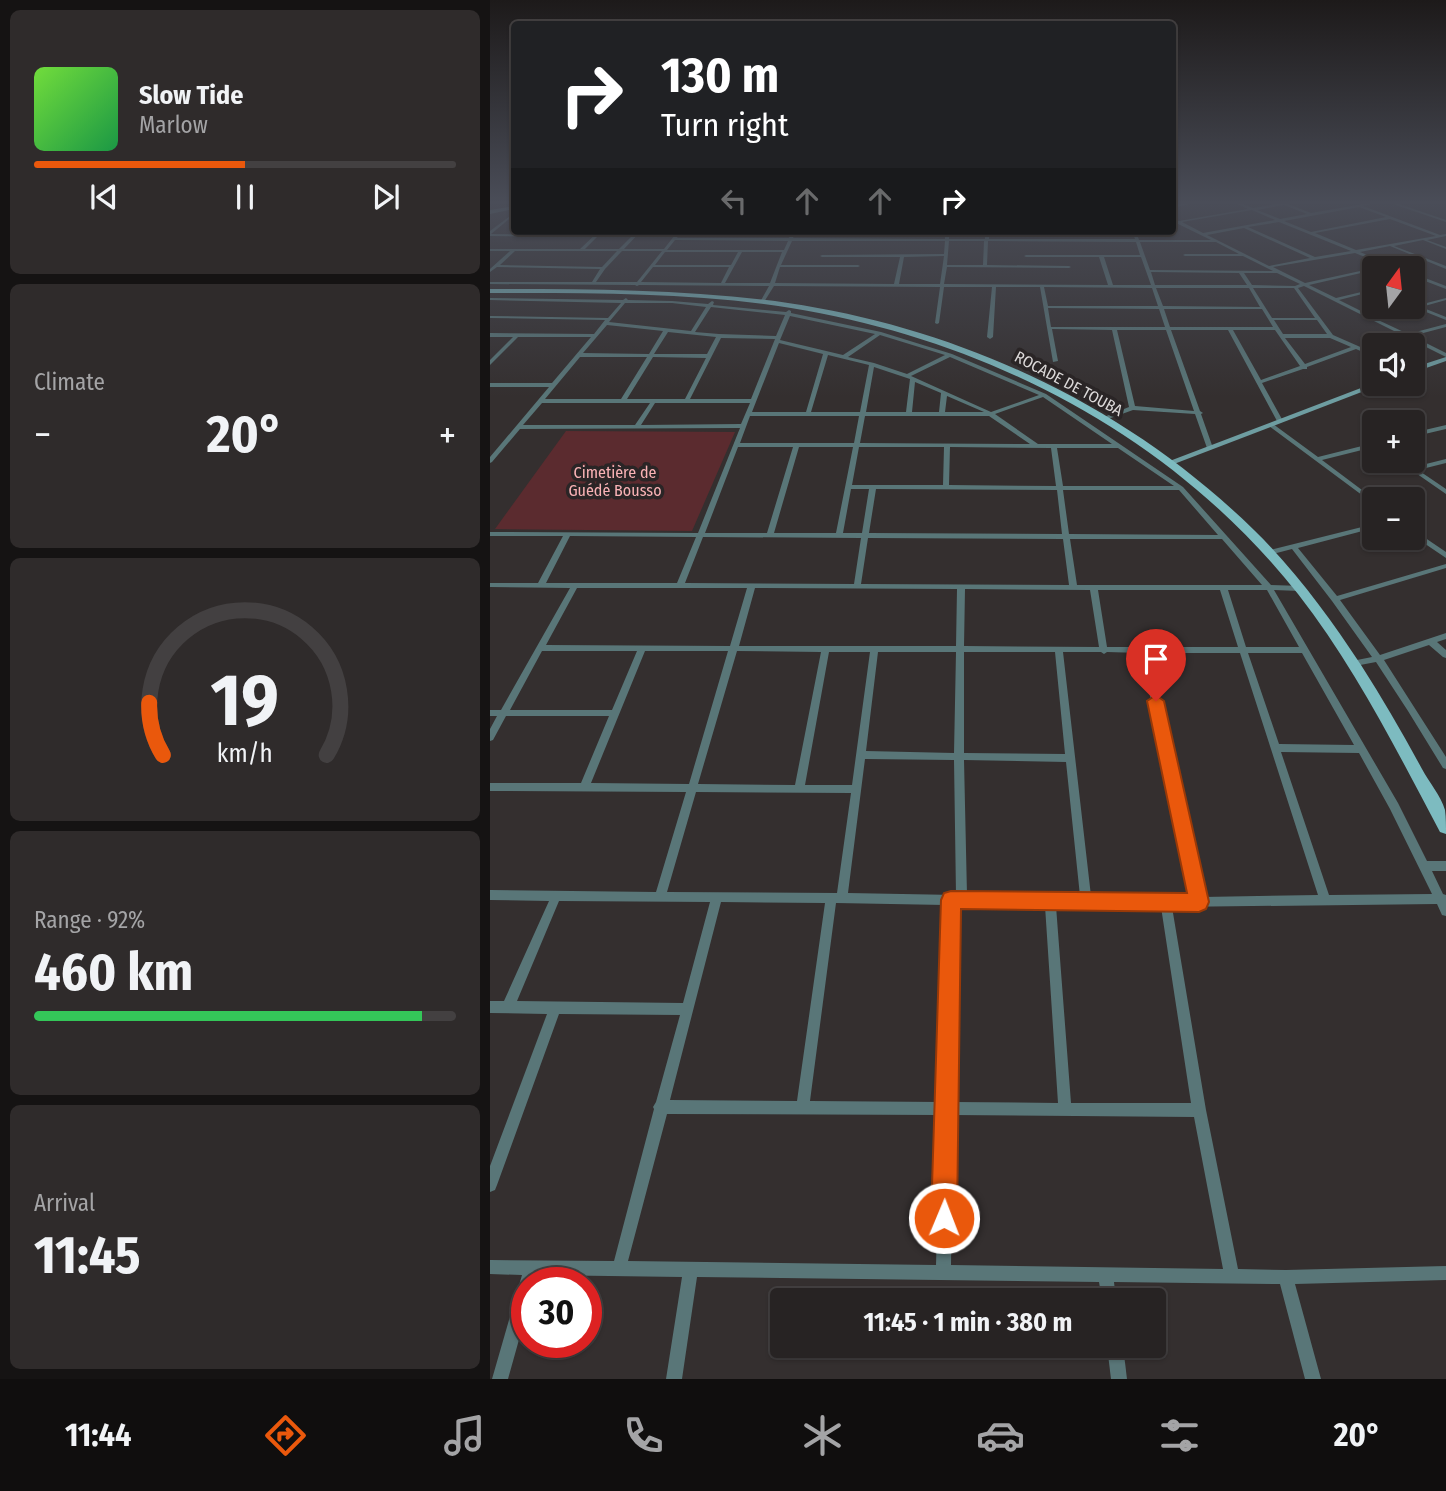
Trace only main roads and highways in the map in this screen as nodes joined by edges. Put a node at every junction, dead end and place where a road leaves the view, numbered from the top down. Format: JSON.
{"nodes":[{"id":1,"x":492,"y":293,"type":"edge"},
{"id":2,"x":1446,"y":827,"type":"edge"}],
"edges":[{"from":1,"to":2,"type":"main road","name":"ROCADE DE TOUBA"}]}
